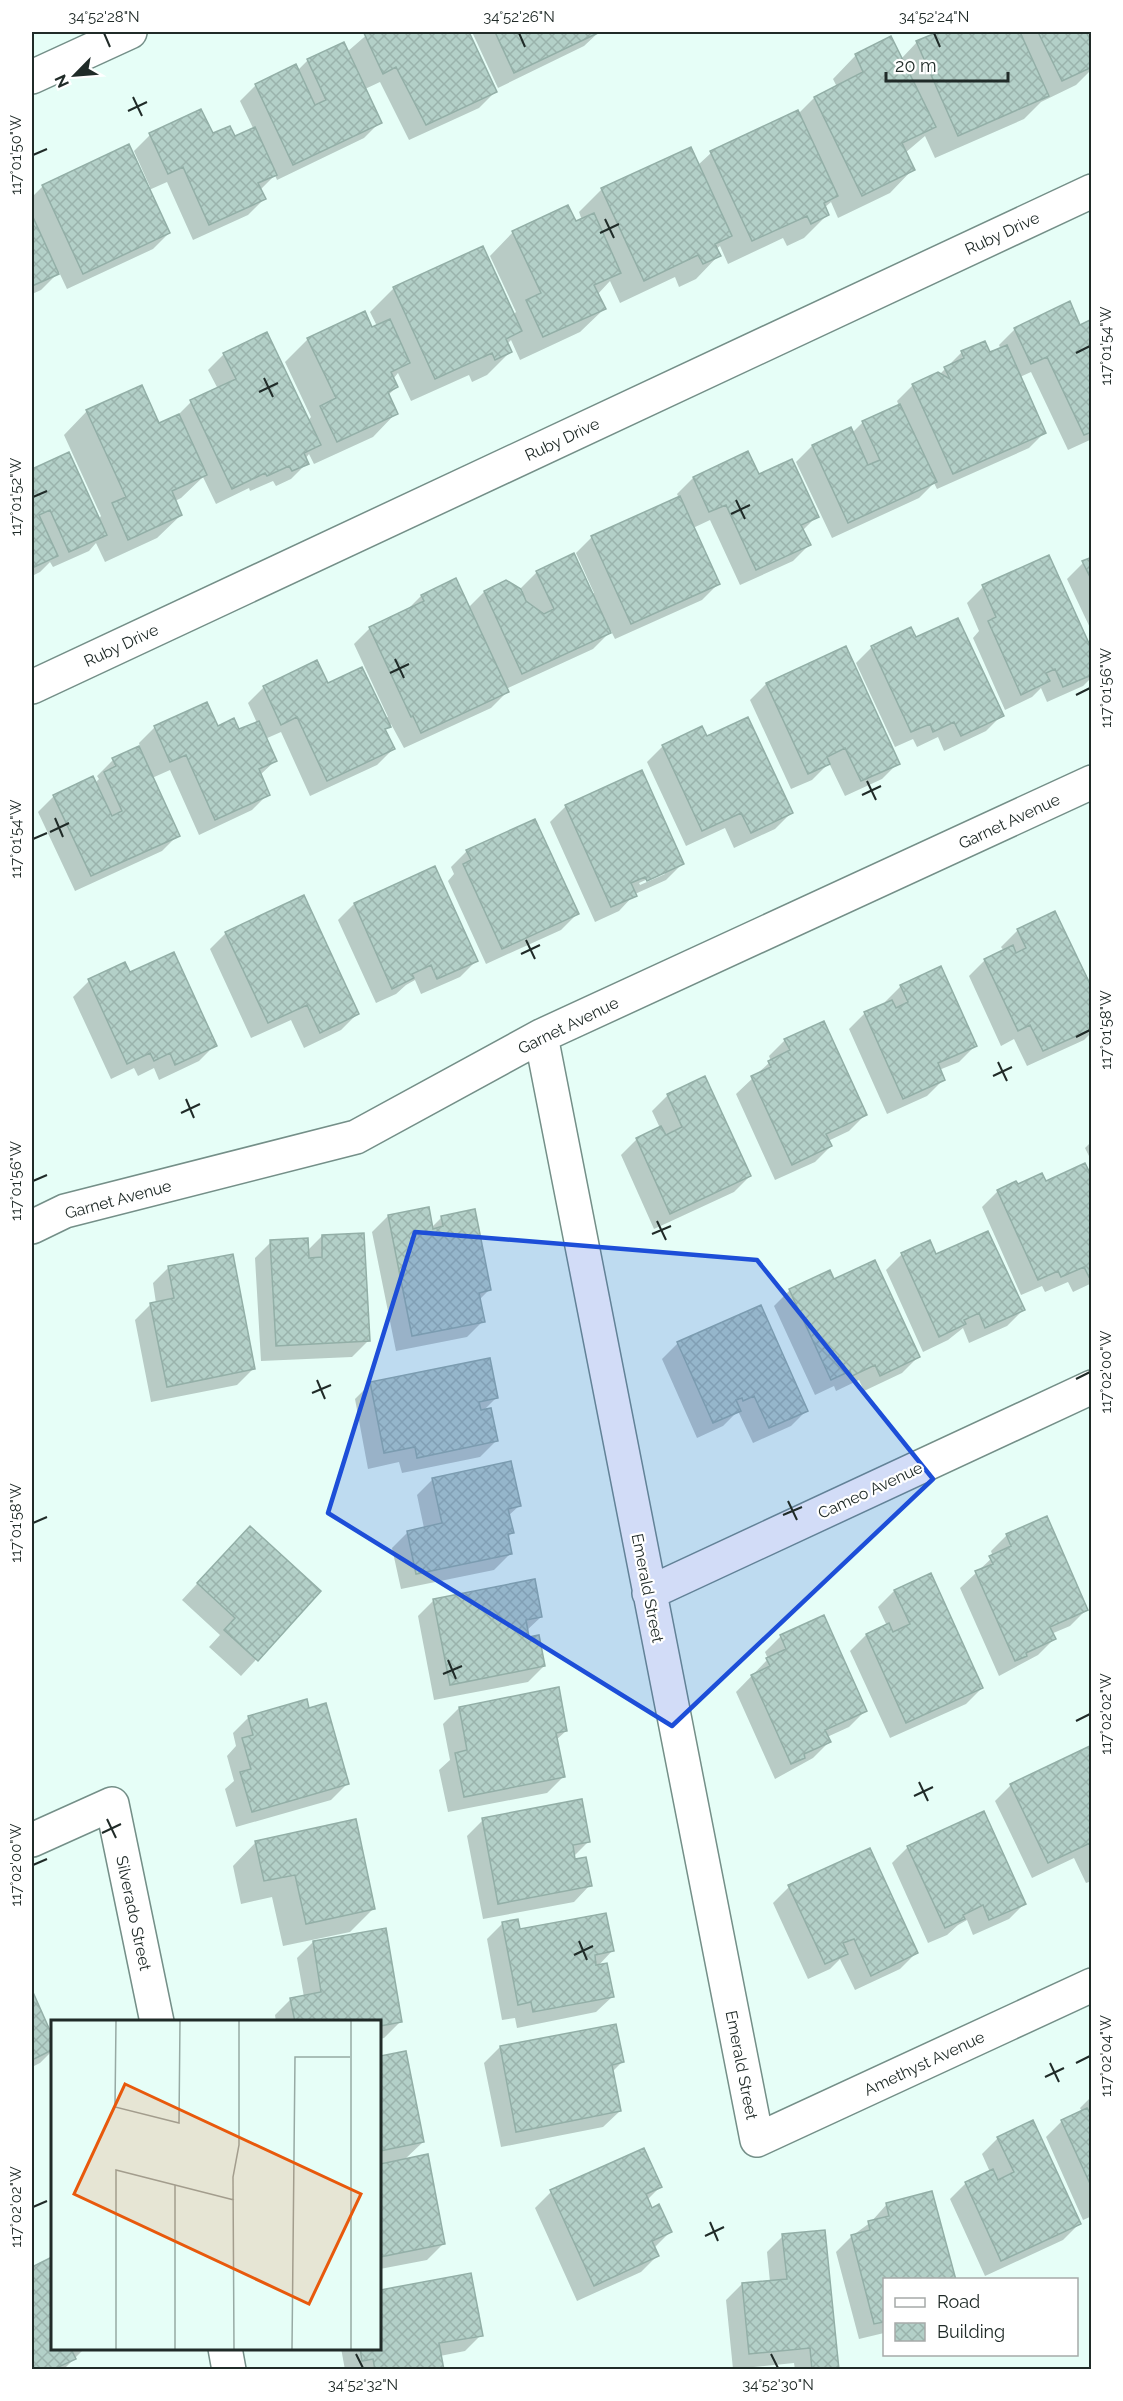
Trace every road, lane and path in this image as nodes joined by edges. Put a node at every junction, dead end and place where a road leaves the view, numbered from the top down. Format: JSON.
{"nodes":[{"id":1,"x":130,"y":32,"type":"edge"},
{"id":2,"x":32,"y":77,"type":"edge"},
{"id":3,"x":1092,"y":190,"type":"edge"},
{"id":4,"x":32,"y":687,"type":"edge"},
{"id":5,"x":1092,"y":782,"type":"edge"},
{"id":6,"x":541,"y":1036,"type":"junction"},
{"id":7,"x":32,"y":1227,"type":"edge"},
{"id":8,"x":1092,"y":1387,"type":"edge"},
{"id":9,"x":649,"y":1593,"type":"junction"},
{"id":10,"x":32,"y":1840,"type":"edge"},
{"id":11,"x":1092,"y":1985,"type":"edge"},
{"id":12,"x":157,"y":2020,"type":"edge"},
{"id":13,"x":757,"y":2140,"type":"joint"},
{"id":14,"x":225,"y":2350,"type":"edge"},
{"id":15,"x":229,"y":2370,"type":"edge"}],
"edges":[{"from":1,"to":2,"type":"street"},
{"from":3,"to":4,"type":"street","name":"Ruby Drive"},
{"from":5,"to":6,"type":"street","name":"Garnet Avenue"},
{"from":6,"to":7,"type":"street","name":"Garnet Avenue"},
{"from":6,"to":9,"type":"street","name":"Emerald Street"},
{"from":8,"to":9,"type":"street","name":"Cameo Avenue"},
{"from":9,"to":13,"type":"street","name":"Emerald Street"},
{"from":10,"to":12,"type":"street","name":"Silverado Street"},
{"from":11,"to":13,"type":"street","name":"Amethyst Avenue"},
{"from":14,"to":15,"type":"street"}]}
